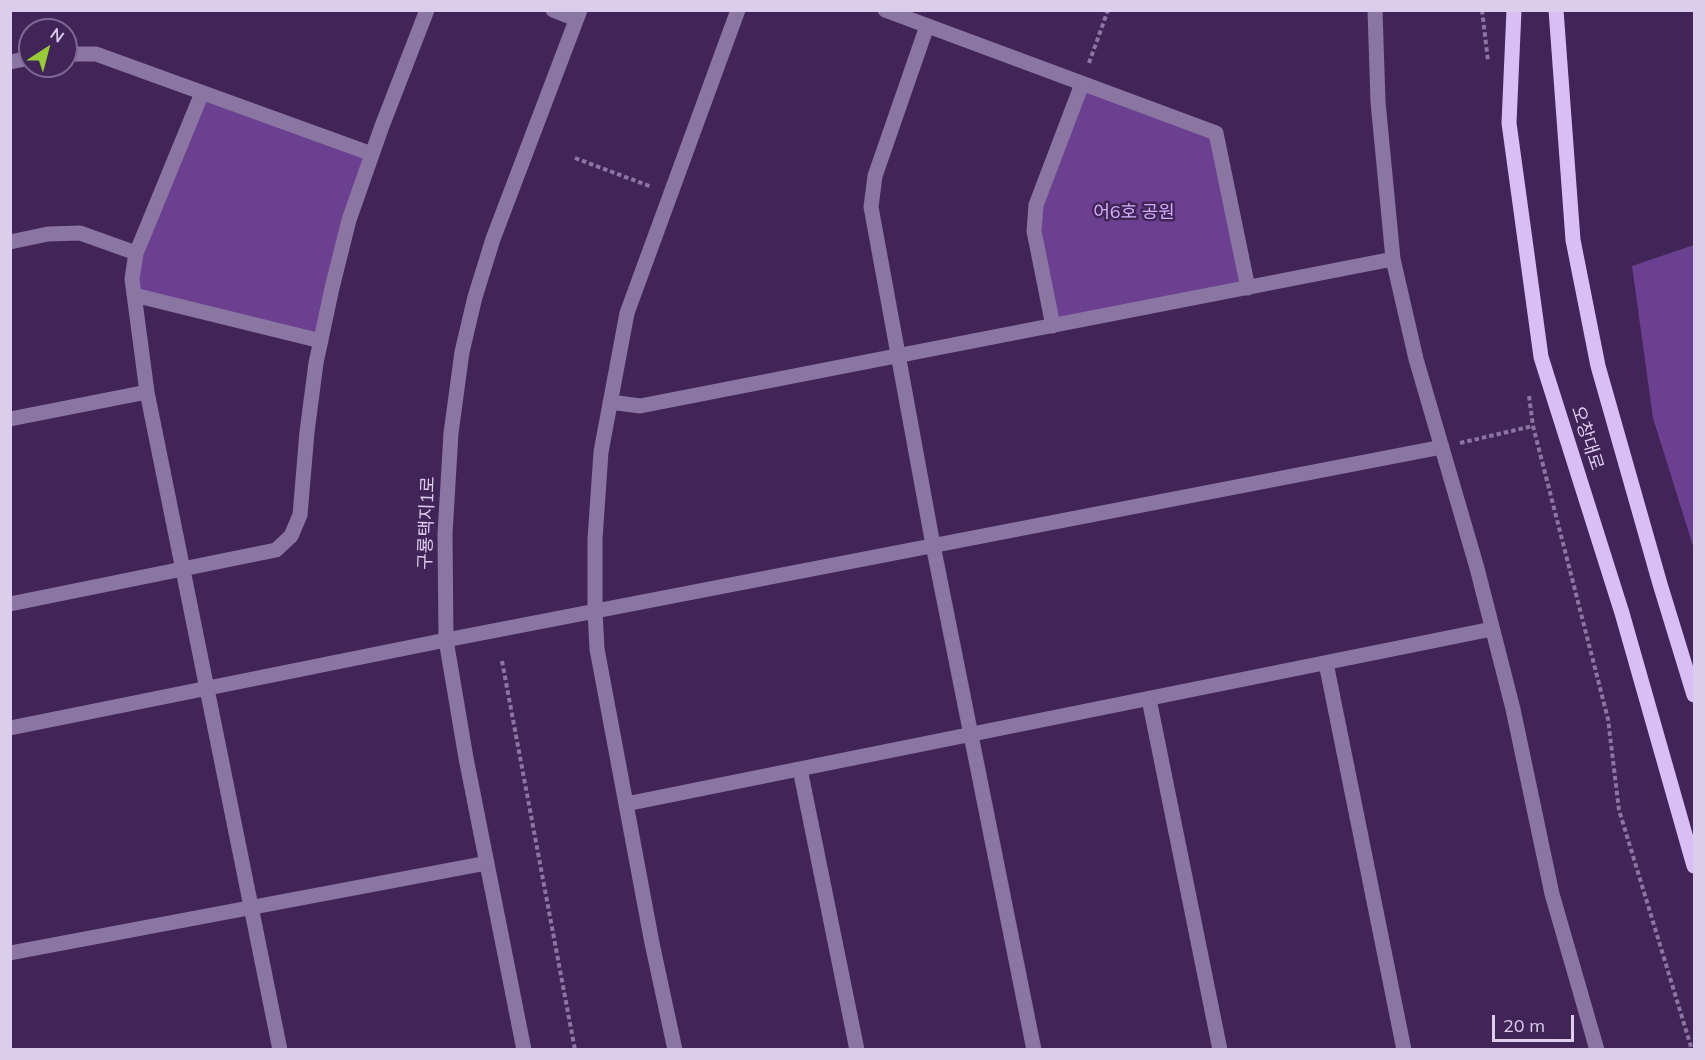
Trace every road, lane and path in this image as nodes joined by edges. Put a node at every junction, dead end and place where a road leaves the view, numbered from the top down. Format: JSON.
{"nodes":[{"id":1,"x":427,"y":10,"type":"edge"},
{"id":2,"x":553,"y":10,"type":"edge"},
{"id":3,"x":738,"y":10,"type":"edge"},
{"id":4,"x":885,"y":10,"type":"edge"},
{"id":5,"x":1108,"y":10,"type":"edge"},
{"id":6,"x":1375,"y":10,"type":"edge"},
{"id":7,"x":1482,"y":10,"type":"edge"},
{"id":8,"x":1514,"y":10,"type":"edge"},
{"id":9,"x":1556,"y":10,"type":"edge"},
{"id":10,"x":578,"y":15,"type":"edge"},
{"id":11,"x":927,"y":26,"type":"junction"},
{"id":12,"x":78,"y":54,"type":"edge"},
{"id":13,"x":1489,"y":70,"type":"dead end"},
{"id":14,"x":1082,"y":84,"type":"junction"},
{"id":15,"x":202,"y":93,"type":"junction"},
{"id":16,"x":372,"y":154,"type":"junction"},
{"id":17,"x":574,"y":158,"type":"dead end"},
{"id":18,"x":670,"y":194,"type":"junction"},
{"id":19,"x":10,"y":242,"type":"edge"},
{"id":20,"x":136,"y":253,"type":"junction"},
{"id":21,"x":1394,"y":259,"type":"junction"},
{"id":22,"x":1248,"y":288,"type":"junction"},
{"id":23,"x":134,"y":295,"type":"junction"},
{"id":24,"x":1053,"y":326,"type":"junction"},
{"id":25,"x":321,"y":340,"type":"junction"},
{"id":26,"x":897,"y":356,"type":"junction"},
{"id":27,"x":1528,"y":390,"type":"dead end"},
{"id":28,"x":147,"y":392,"type":"junction"},
{"id":29,"x":610,"y":402,"type":"junction"},
{"id":30,"x":10,"y":419,"type":"edge"},
{"id":31,"x":1533,"y":426,"type":"junction"},
{"id":32,"x":1442,"y":447,"type":"junction"},
{"id":33,"x":933,"y":545,"type":"junction"},
{"id":34,"x":183,"y":570,"type":"junction"},
{"id":35,"x":10,"y":604,"type":"edge"},
{"id":36,"x":595,"y":611,"type":"junction"},
{"id":37,"x":1492,"y":629,"type":"junction"},
{"id":38,"x":446,"y":640,"type":"junction"},
{"id":39,"x":502,"y":661,"type":"dead end"},
{"id":40,"x":1326,"y":663,"type":"junction"},
{"id":41,"x":207,"y":688,"type":"junction"},
{"id":42,"x":1695,"y":695,"type":"edge"},
{"id":43,"x":1149,"y":699,"type":"junction"},
{"id":44,"x":10,"y":728,"type":"edge"},
{"id":45,"x":970,"y":735,"type":"junction"},
{"id":46,"x":800,"y":769,"type":"junction"},
{"id":47,"x":626,"y":804,"type":"junction"},
{"id":48,"x":487,"y":863,"type":"junction"},
{"id":49,"x":1695,"y":866,"type":"edge"},
{"id":50,"x":251,"y":907,"type":"junction"},
{"id":51,"x":10,"y":953,"type":"edge"},
{"id":52,"x":280,"y":1050,"type":"edge"},
{"id":53,"x":524,"y":1050,"type":"edge"},
{"id":54,"x":575,"y":1050,"type":"edge"},
{"id":55,"x":675,"y":1050,"type":"edge"},
{"id":56,"x":857,"y":1050,"type":"edge"},
{"id":57,"x":1034,"y":1050,"type":"edge"},
{"id":58,"x":1220,"y":1050,"type":"edge"},
{"id":59,"x":1404,"y":1050,"type":"edge"},
{"id":60,"x":1597,"y":1050,"type":"edge"},
{"id":61,"x":1692,"y":1050,"type":"edge"}],
"edges":[{"from":1,"to":16,"type":"street"},
{"from":2,"to":10,"type":"street"},
{"from":3,"to":18,"type":"street"},
{"from":4,"to":11,"type":"street"},
{"from":5,"to":14,"type":"path"},
{"from":6,"to":21,"type":"street"},
{"from":7,"to":13,"type":"path"},
{"from":8,"to":49,"type":"main road","name":"오창대로"},
{"from":9,"to":42,"type":"main road","name":"오창대로"},
{"from":10,"to":38,"type":"street","name":"구룡택지1로"},
{"from":11,"to":14,"type":"street"},
{"from":11,"to":26,"type":"street"},
{"from":12,"to":15,"type":"street"},
{"from":14,"to":22,"type":"street"},
{"from":14,"to":24,"type":"street"},
{"from":15,"to":16,"type":"street"},
{"from":15,"to":20,"type":"street"},
{"from":16,"to":25,"type":"street"},
{"from":17,"to":18,"type":"path"},
{"from":18,"to":29,"type":"street"},
{"from":19,"to":20,"type":"street"},
{"from":20,"to":23,"type":"street"},
{"from":21,"to":22,"type":"street"},
{"from":21,"to":32,"type":"street"},
{"from":22,"to":24,"type":"street"},
{"from":23,"to":25,"type":"street"},
{"from":23,"to":28,"type":"street"},
{"from":24,"to":26,"type":"street"},
{"from":25,"to":34,"type":"street"},
{"from":26,"to":29,"type":"street"},
{"from":26,"to":33,"type":"street"},
{"from":27,"to":31,"type":"path"},
{"from":28,"to":30,"type":"street"},
{"from":28,"to":34,"type":"street"},
{"from":29,"to":36,"type":"street"},
{"from":31,"to":32,"type":"path"},
{"from":31,"to":61,"type":"path"},
{"from":32,"to":33,"type":"street"},
{"from":32,"to":37,"type":"street"},
{"from":33,"to":36,"type":"street"},
{"from":33,"to":45,"type":"street"},
{"from":34,"to":35,"type":"street"},
{"from":34,"to":41,"type":"street"},
{"from":36,"to":38,"type":"street"},
{"from":36,"to":47,"type":"street"},
{"from":37,"to":40,"type":"street"},
{"from":37,"to":60,"type":"street"},
{"from":38,"to":41,"type":"street"},
{"from":38,"to":48,"type":"street","name":"구룡택지1로"},
{"from":39,"to":54,"type":"path"},
{"from":40,"to":43,"type":"street"},
{"from":40,"to":59,"type":"street"},
{"from":41,"to":44,"type":"street"},
{"from":41,"to":50,"type":"street"},
{"from":43,"to":45,"type":"street"},
{"from":43,"to":58,"type":"street"},
{"from":45,"to":46,"type":"street"},
{"from":45,"to":57,"type":"street"},
{"from":46,"to":47,"type":"street"},
{"from":46,"to":56,"type":"street"},
{"from":47,"to":55,"type":"street"},
{"from":48,"to":50,"type":"street"},
{"from":48,"to":53,"type":"street","name":"구룡택지1로"},
{"from":50,"to":51,"type":"street"},
{"from":50,"to":52,"type":"street"}]}
